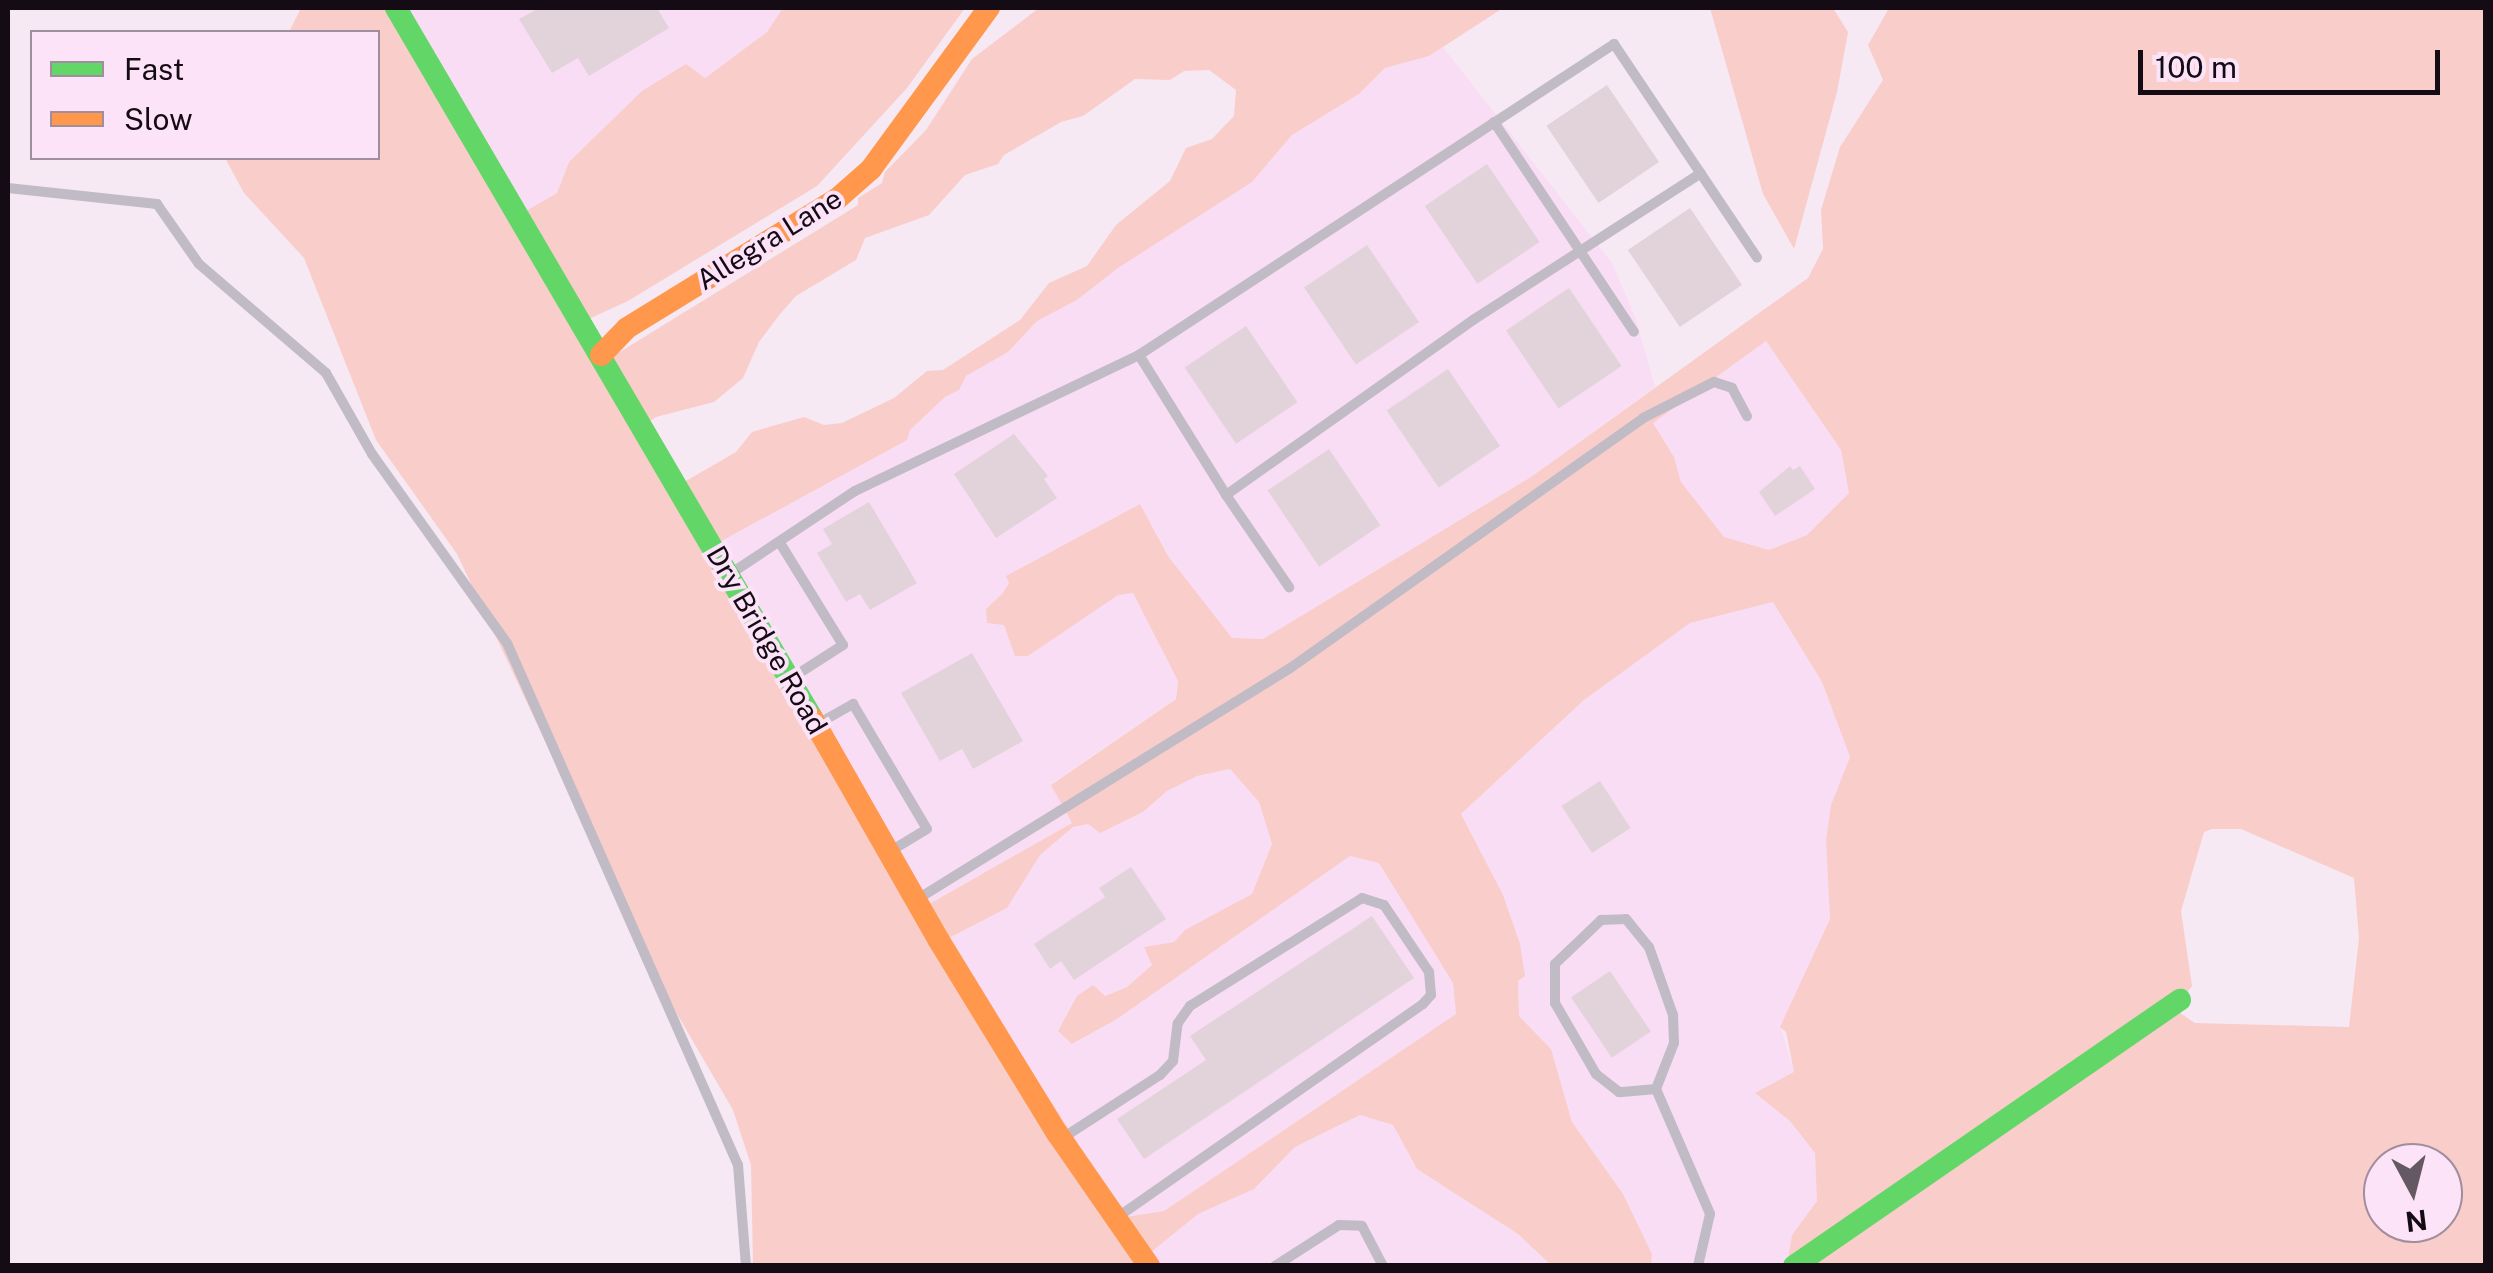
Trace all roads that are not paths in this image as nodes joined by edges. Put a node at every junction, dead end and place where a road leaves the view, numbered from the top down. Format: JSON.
{"nodes":[{"id":1,"x":396,"y":8,"type":"edge"},
{"id":2,"x":989,"y":8,"type":"edge"},
{"id":3,"x":1494,"y":122,"type":"junction"},
{"id":4,"x":1700,"y":173,"type":"junction"},
{"id":5,"x":8,"y":188,"type":"edge"},
{"id":6,"x":1580,"y":252,"type":"junction"},
{"id":7,"x":1757,"y":258,"type":"dead end"},
{"id":8,"x":1634,"y":332,"type":"dead end"},
{"id":9,"x":601,"y":355,"type":"junction"},
{"id":10,"x":1139,"y":355,"type":"junction"},
{"id":11,"x":1748,"y":416,"type":"dead end"},
{"id":12,"x":1226,"y":496,"type":"junction"},
{"id":13,"x":780,"y":543,"type":"junction"},
{"id":14,"x":730,"y":574,"type":"junction"},
{"id":15,"x":1289,"y":588,"type":"dead end"},
{"id":16,"x":789,"y":680,"type":"junction"},
{"id":17,"x":815,"y":726,"type":"junction"},
{"id":18,"x":888,"y":852,"type":"junction"},
{"id":19,"x":916,"y":900,"type":"junction"},
{"id":20,"x":2180,"y":1000,"type":"dead end"},
{"id":21,"x":1656,"y":1088,"type":"junction"},
{"id":22,"x":1061,"y":1139,"type":"junction"},
{"id":23,"x":1116,"y":1219,"type":"junction"},
{"id":24,"x":746,"y":1266,"type":"edge"},
{"id":25,"x":1149,"y":1266,"type":"edge"},
{"id":26,"x":1275,"y":1266,"type":"edge"},
{"id":27,"x":1383,"y":1266,"type":"edge"},
{"id":28,"x":1698,"y":1266,"type":"edge"},
{"id":29,"x":1794,"y":1266,"type":"edge"}],
"edges":[{"from":1,"to":9,"type":"street","name":"Dry Bridge Road"},
{"from":2,"to":9,"type":"street","name":"Allegra Lane"},
{"from":3,"to":4,"type":"lane"},
{"from":3,"to":6,"type":"lane"},
{"from":3,"to":10,"type":"lane"},
{"from":4,"to":6,"type":"lane"},
{"from":4,"to":7,"type":"lane"},
{"from":5,"to":24,"type":"lane"},
{"from":6,"to":8,"type":"lane"},
{"from":6,"to":12,"type":"lane"},
{"from":9,"to":14,"type":"street","name":"Dry Bridge Road"},
{"from":10,"to":12,"type":"lane"},
{"from":10,"to":13,"type":"lane"},
{"from":11,"to":19,"type":"lane"},
{"from":12,"to":15,"type":"lane"},
{"from":13,"to":14,"type":"lane"},
{"from":13,"to":16,"type":"lane"},
{"from":14,"to":16,"type":"street","name":"Dry Bridge Road"},
{"from":16,"to":17,"type":"street","name":"Dry Bridge Road"},
{"from":17,"to":18,"type":"street","name":"Dry Bridge Road"},
{"from":17,"to":18,"type":"lane"},
{"from":18,"to":19,"type":"street","name":"Dry Bridge Road"},
{"from":19,"to":22,"type":"street","name":"Dry Bridge Road"},
{"from":20,"to":29,"type":"street"},
{"from":21,"to":21,"type":"lane"},
{"from":21,"to":28,"type":"lane"},
{"from":22,"to":23,"type":"street","name":"Dry Bridge Road"},
{"from":22,"to":23,"type":"lane"},
{"from":23,"to":25,"type":"street","name":"Dry Bridge Road"},
{"from":26,"to":27,"type":"lane"}]}
